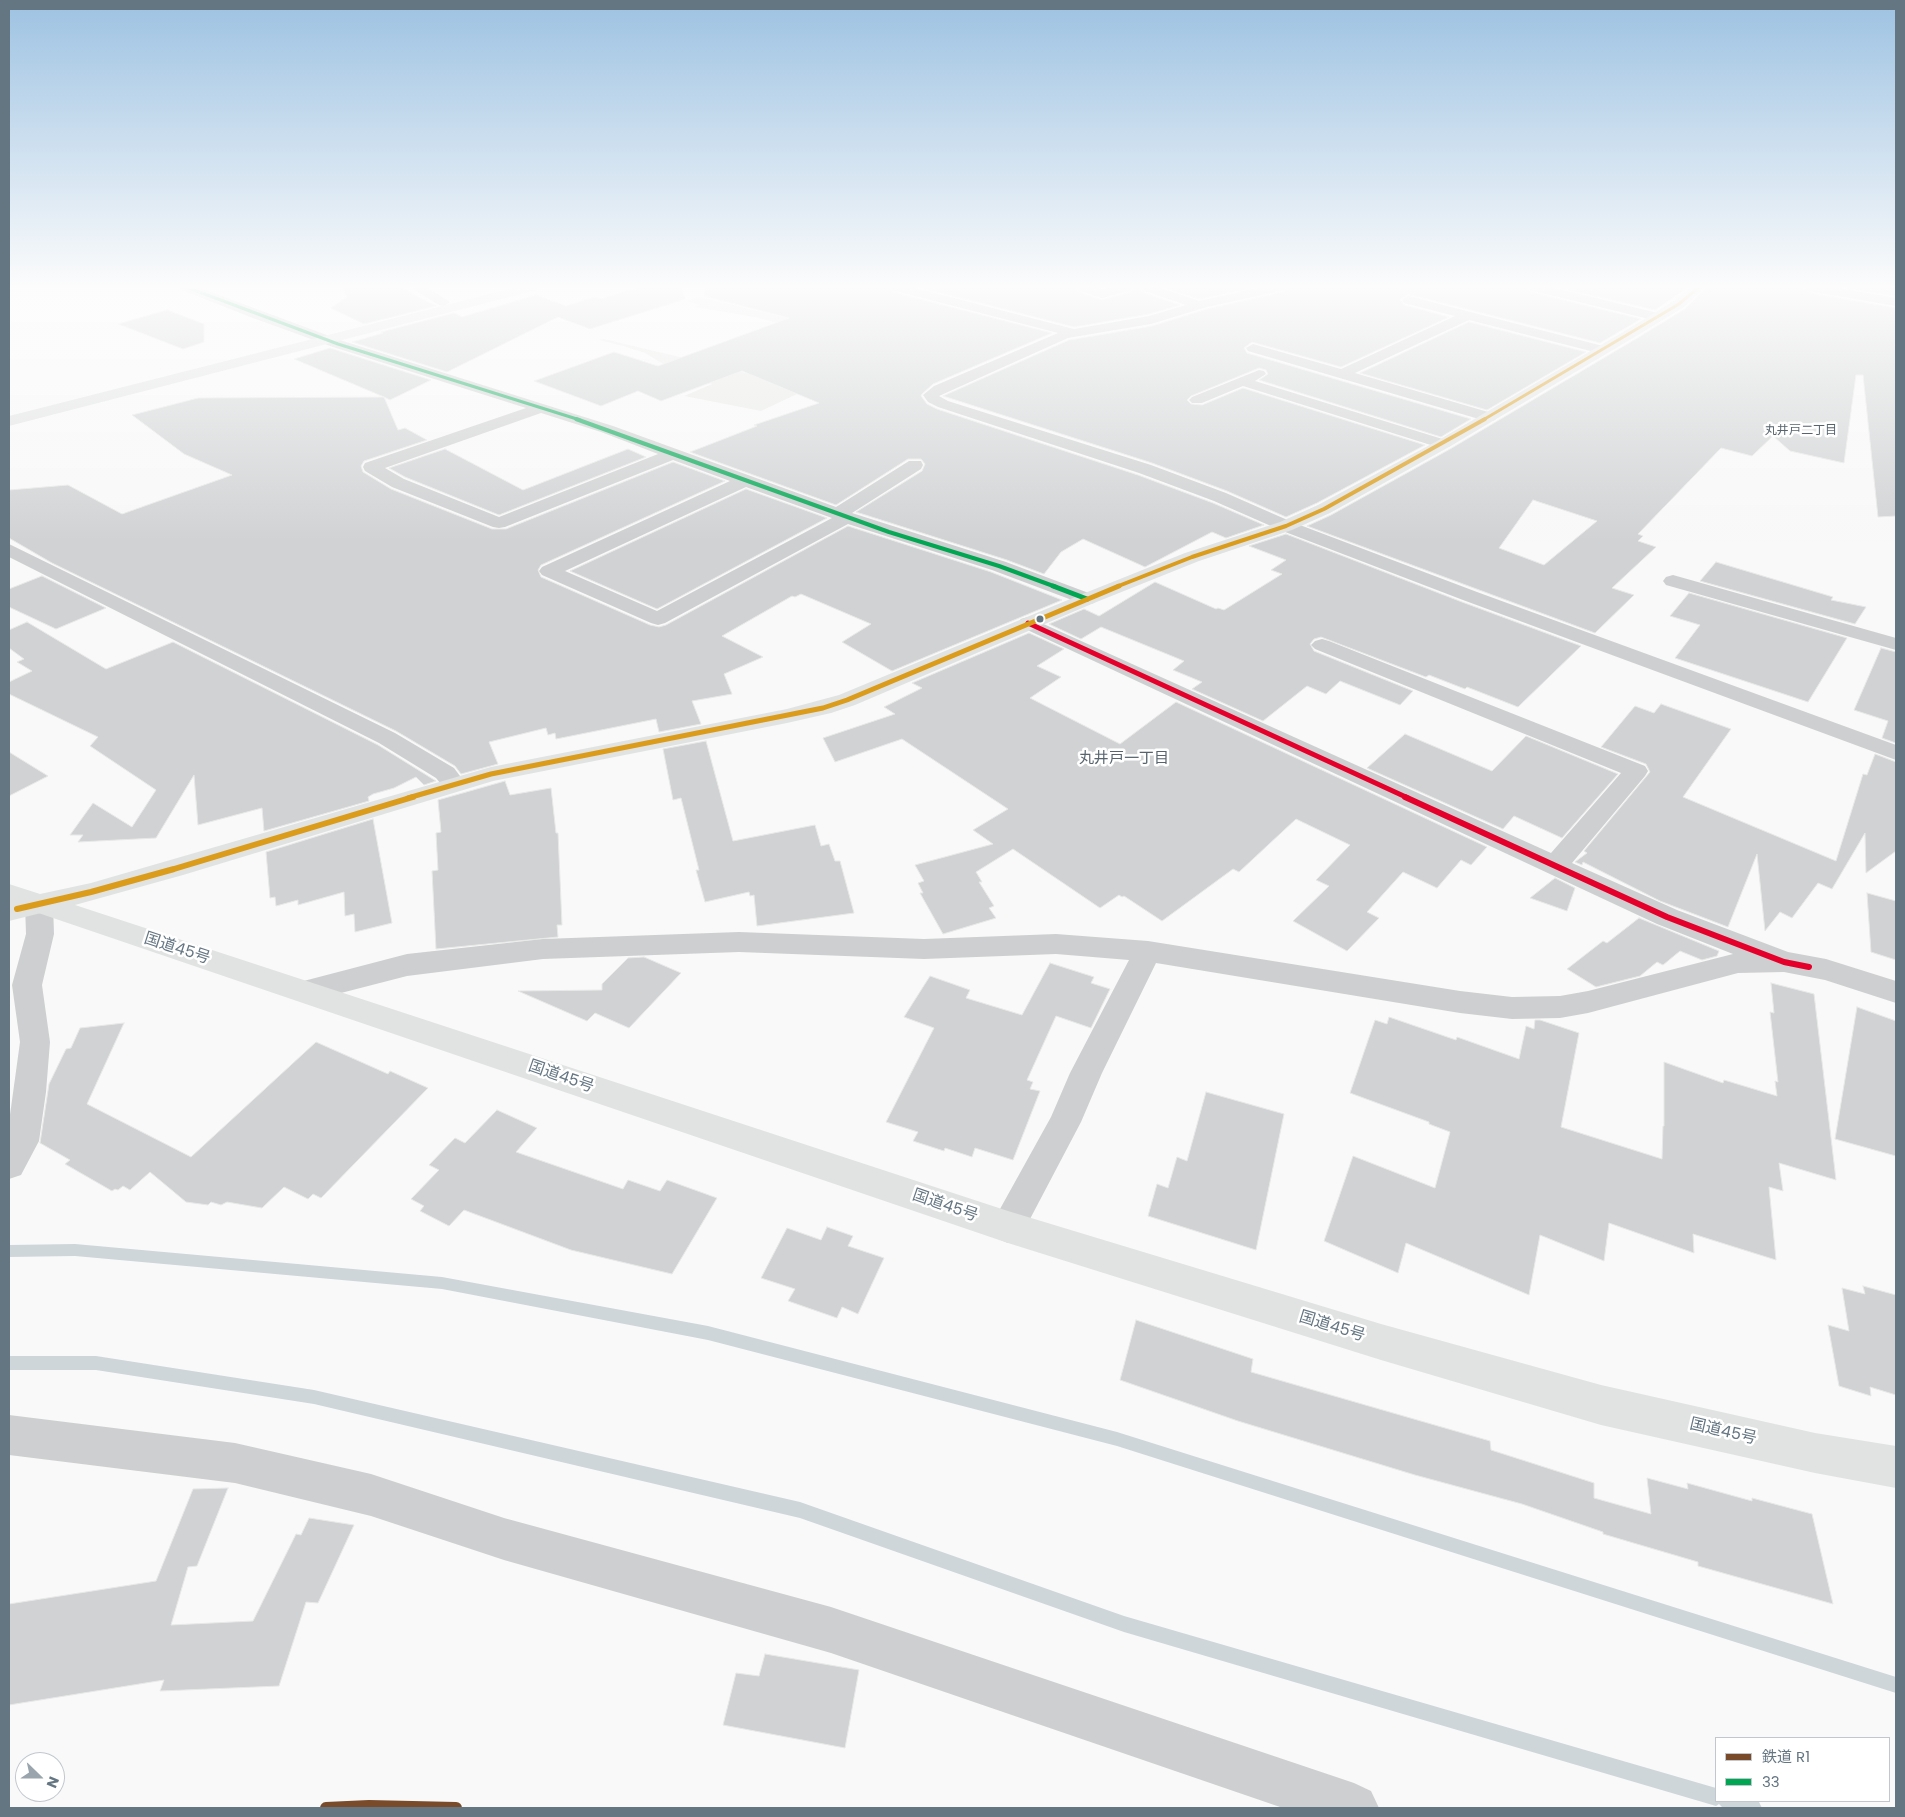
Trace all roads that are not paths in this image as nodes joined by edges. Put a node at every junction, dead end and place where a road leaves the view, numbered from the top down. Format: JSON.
{"nodes":[{"id":1,"x":179,"y":372,"type":"edge"},
{"id":2,"x":195,"y":372,"type":"edge"},
{"id":3,"x":428,"y":372,"type":"edge"},
{"id":4,"x":979,"y":372,"type":"edge"},
{"id":5,"x":1263,"y":372,"type":"edge"},
{"id":6,"x":1334,"y":372,"type":"edge"},
{"id":7,"x":1347,"y":372,"type":"edge"},
{"id":8,"x":1565,"y":372,"type":"edge"},
{"id":9,"x":1342,"y":374,"type":"junction"},
{"id":10,"x":1241,"y":381,"type":"junction"},
{"id":11,"x":1197,"y":400,"type":"dead end"},
{"id":12,"x":541,"y":408,"type":"junction"},
{"id":13,"x":9,"y":412,"type":"edge"},
{"id":14,"x":1489,"y":417,"type":"junction"},
{"id":15,"x":9,"y":421,"type":"edge"},
{"id":16,"x":1443,"y":444,"type":"junction"},
{"id":17,"x":673,"y":454,"type":"junction"},
{"id":18,"x":915,"y":465,"type":"dead end"},
{"id":19,"x":745,"y":481,"type":"junction"},
{"id":20,"x":842,"y":516,"type":"junction"},
{"id":21,"x":1286,"y":526,"type":"junction"},
{"id":22,"x":9,"y":550,"type":"edge"},
{"id":23,"x":1673,"y":581,"type":"dead end"},
{"id":24,"x":1087,"y":599,"type":"junction"},
{"id":25,"x":1028,"y":623,"type":"junction"},
{"id":26,"x":1896,"y":644,"type":"edge"},
{"id":27,"x":1322,"y":645,"type":"dead end"},
{"id":28,"x":1896,"y":753,"type":"edge"},
{"id":29,"x":454,"y":784,"type":"junction"},
{"id":30,"x":1555,"y":866,"type":"junction"},
{"id":31,"x":19,"y":903,"type":"edge"},
{"id":32,"x":1148,"y":952,"type":"junction"},
{"id":33,"x":1784,"y":962,"type":"junction"},
{"id":34,"x":306,"y":992,"type":"junction"},
{"id":35,"x":1896,"y":992,"type":"edge"},
{"id":36,"x":9,"y":1164,"type":"edge"},
{"id":37,"x":1008,"y":1227,"type":"junction"},
{"id":38,"x":9,"y":1435,"type":"edge"},
{"id":39,"x":1896,"y":1467,"type":"edge"},
{"id":40,"x":1354,"y":1808,"type":"edge"}],
"edges":[{"from":1,"to":13,"type":"main road"},
{"from":2,"to":15,"type":"main road"},
{"from":3,"to":12,"type":"street"},
{"from":4,"to":21,"type":"street"},
{"from":5,"to":10,"type":"street"},
{"from":6,"to":9,"type":"street"},
{"from":7,"to":9,"type":"street"},
{"from":8,"to":14,"type":"main road"},
{"from":9,"to":14,"type":"street"},
{"from":10,"to":11,"type":"street"},
{"from":10,"to":16,"type":"street"},
{"from":12,"to":17,"type":"street"},
{"from":12,"to":17,"type":"street"},
{"from":14,"to":16,"type":"main road"},
{"from":16,"to":21,"type":"main road"},
{"from":17,"to":19,"type":"street"},
{"from":18,"to":20,"type":"street"},
{"from":19,"to":20,"type":"street"},
{"from":19,"to":20,"type":"street"},
{"from":20,"to":24,"type":"street"},
{"from":21,"to":24,"type":"main road"},
{"from":21,"to":28,"type":"street"},
{"from":22,"to":29,"type":"street"},
{"from":23,"to":26,"type":"street"},
{"from":24,"to":25,"type":"main road"},
{"from":25,"to":29,"type":"main road"},
{"from":25,"to":30,"type":"street"},
{"from":27,"to":30,"type":"street"},
{"from":29,"to":31,"type":"main road"},
{"from":30,"to":33,"type":"street"},
{"from":31,"to":34,"type":"main road","name":"国道45号"},
{"from":31,"to":36,"type":"street"},
{"from":32,"to":33,"type":"street"},
{"from":32,"to":34,"type":"street"},
{"from":32,"to":37,"type":"street"},
{"from":33,"to":35,"type":"street"},
{"from":34,"to":37,"type":"main road","name":"国道45号"},
{"from":37,"to":39,"type":"main road","name":"国道45号"},
{"from":38,"to":40,"type":"street"}]}
